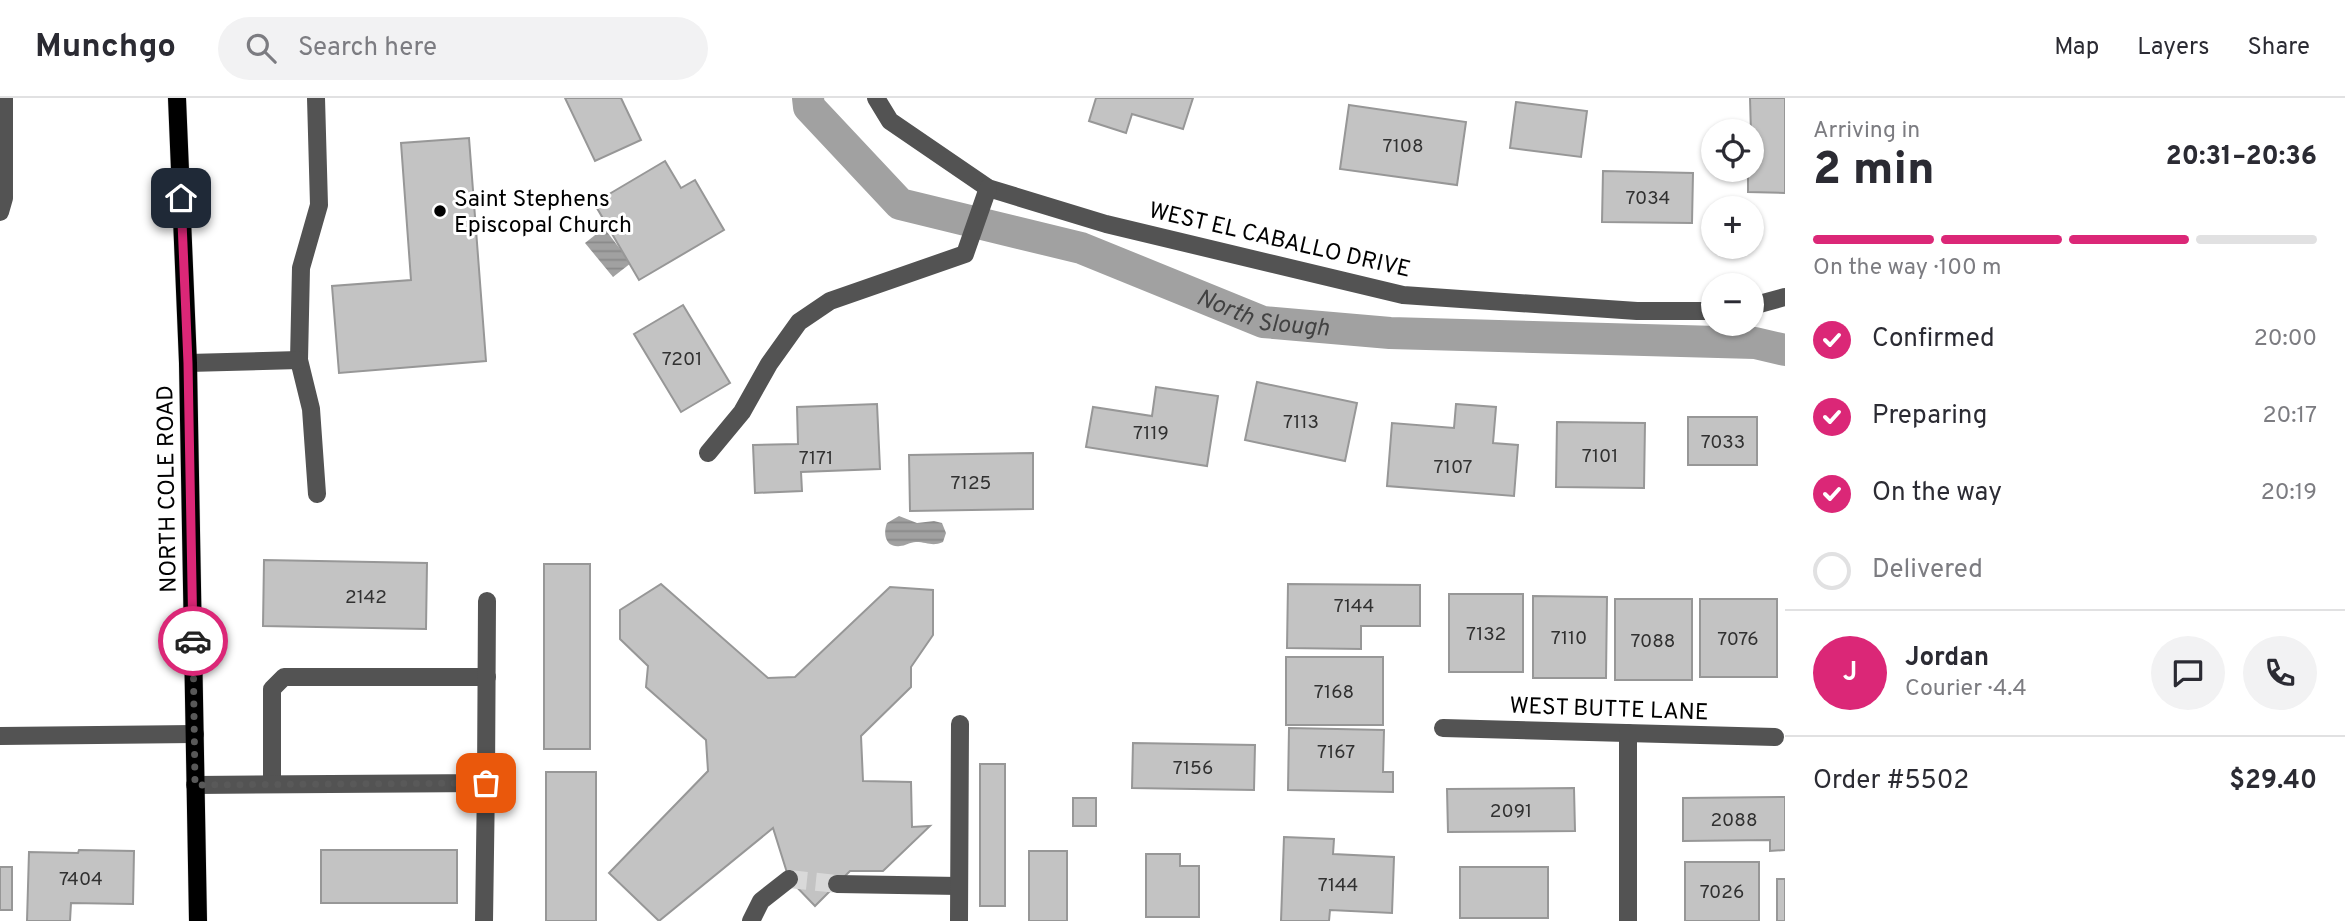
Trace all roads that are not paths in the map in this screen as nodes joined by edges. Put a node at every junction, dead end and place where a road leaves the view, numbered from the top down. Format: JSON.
{"nodes":[{"id":1,"x":4,"y":98,"type":"edge"},
{"id":2,"x":177,"y":98,"type":"edge"},
{"id":3,"x":316,"y":98,"type":"edge"},
{"id":4,"x":876,"y":98,"type":"edge"},
{"id":5,"x":988,"y":188,"type":"junction"},
{"id":6,"x":0,"y":212,"type":"edge"},
{"id":7,"x":1785,"y":297,"type":"edge"},
{"id":8,"x":1764,"y":303,"type":"edge"},
{"id":9,"x":1701,"y":311,"type":"edge"},
{"id":10,"x":299,"y":360,"type":"junction"},
{"id":11,"x":188,"y":363,"type":"junction"},
{"id":12,"x":708,"y":453,"type":"dead end"},
{"id":13,"x":317,"y":494,"type":"dead end"},
{"id":14,"x":487,"y":601,"type":"dead end"},
{"id":15,"x":487,"y":677,"type":"junction"},
{"id":16,"x":960,"y":724,"type":"dead end"},
{"id":17,"x":1443,"y":728,"type":"dead end"},
{"id":18,"x":1628,"y":733,"type":"junction"},
{"id":19,"x":195,"y":734,"type":"junction"},
{"id":20,"x":0,"y":736,"type":"edge"},
{"id":21,"x":1775,"y":737,"type":"dead end"},
{"id":22,"x":486,"y":783,"type":"junction"},
{"id":23,"x":272,"y":784,"type":"junction"},
{"id":24,"x":195,"y":785,"type":"junction"},
{"id":25,"x":789,"y":879,"type":"tunnel mouth"},
{"id":26,"x":837,"y":884,"type":"tunnel mouth"},
{"id":27,"x":959,"y":886,"type":"junction"},
{"id":28,"x":198,"y":921,"type":"edge"},
{"id":29,"x":484,"y":921,"type":"edge"},
{"id":30,"x":751,"y":921,"type":"edge"},
{"id":31,"x":959,"y":921,"type":"edge"},
{"id":32,"x":1628,"y":921,"type":"edge"}],
"edges":[{"from":1,"to":6,"type":"street"},
{"from":2,"to":11,"type":"main road","name":"NORTH COLE ROAD"},
{"from":3,"to":10,"type":"street"},
{"from":4,"to":5,"type":"street","name":"WEST EL CABALLO DRIVE"},
{"from":5,"to":9,"type":"street","name":"WEST EL CABALLO DRIVE"},
{"from":5,"to":12,"type":"street"},
{"from":7,"to":8,"type":"street"},
{"from":10,"to":11,"type":"street"},
{"from":10,"to":13,"type":"street"},
{"from":11,"to":19,"type":"main road","name":"NORTH COLE ROAD"},
{"from":14,"to":15,"type":"street"},
{"from":15,"to":22,"type":"street"},
{"from":15,"to":23,"type":"street"},
{"from":16,"to":27,"type":"street"},
{"from":17,"to":18,"type":"street","name":"WEST BUTTE LANE"},
{"from":18,"to":21,"type":"street","name":"WEST BUTTE LANE"},
{"from":18,"to":32,"type":"street"},
{"from":19,"to":20,"type":"street"},
{"from":19,"to":24,"type":"main road","name":"NORTH COLE ROAD"},
{"from":22,"to":23,"type":"street"},
{"from":22,"to":29,"type":"street"},
{"from":23,"to":24,"type":"street"},
{"from":24,"to":28,"type":"main road","name":"NORTH COLE ROAD"},
{"from":25,"to":30,"type":"street"},
{"from":26,"to":27,"type":"street"},
{"from":27,"to":31,"type":"street"}]}
